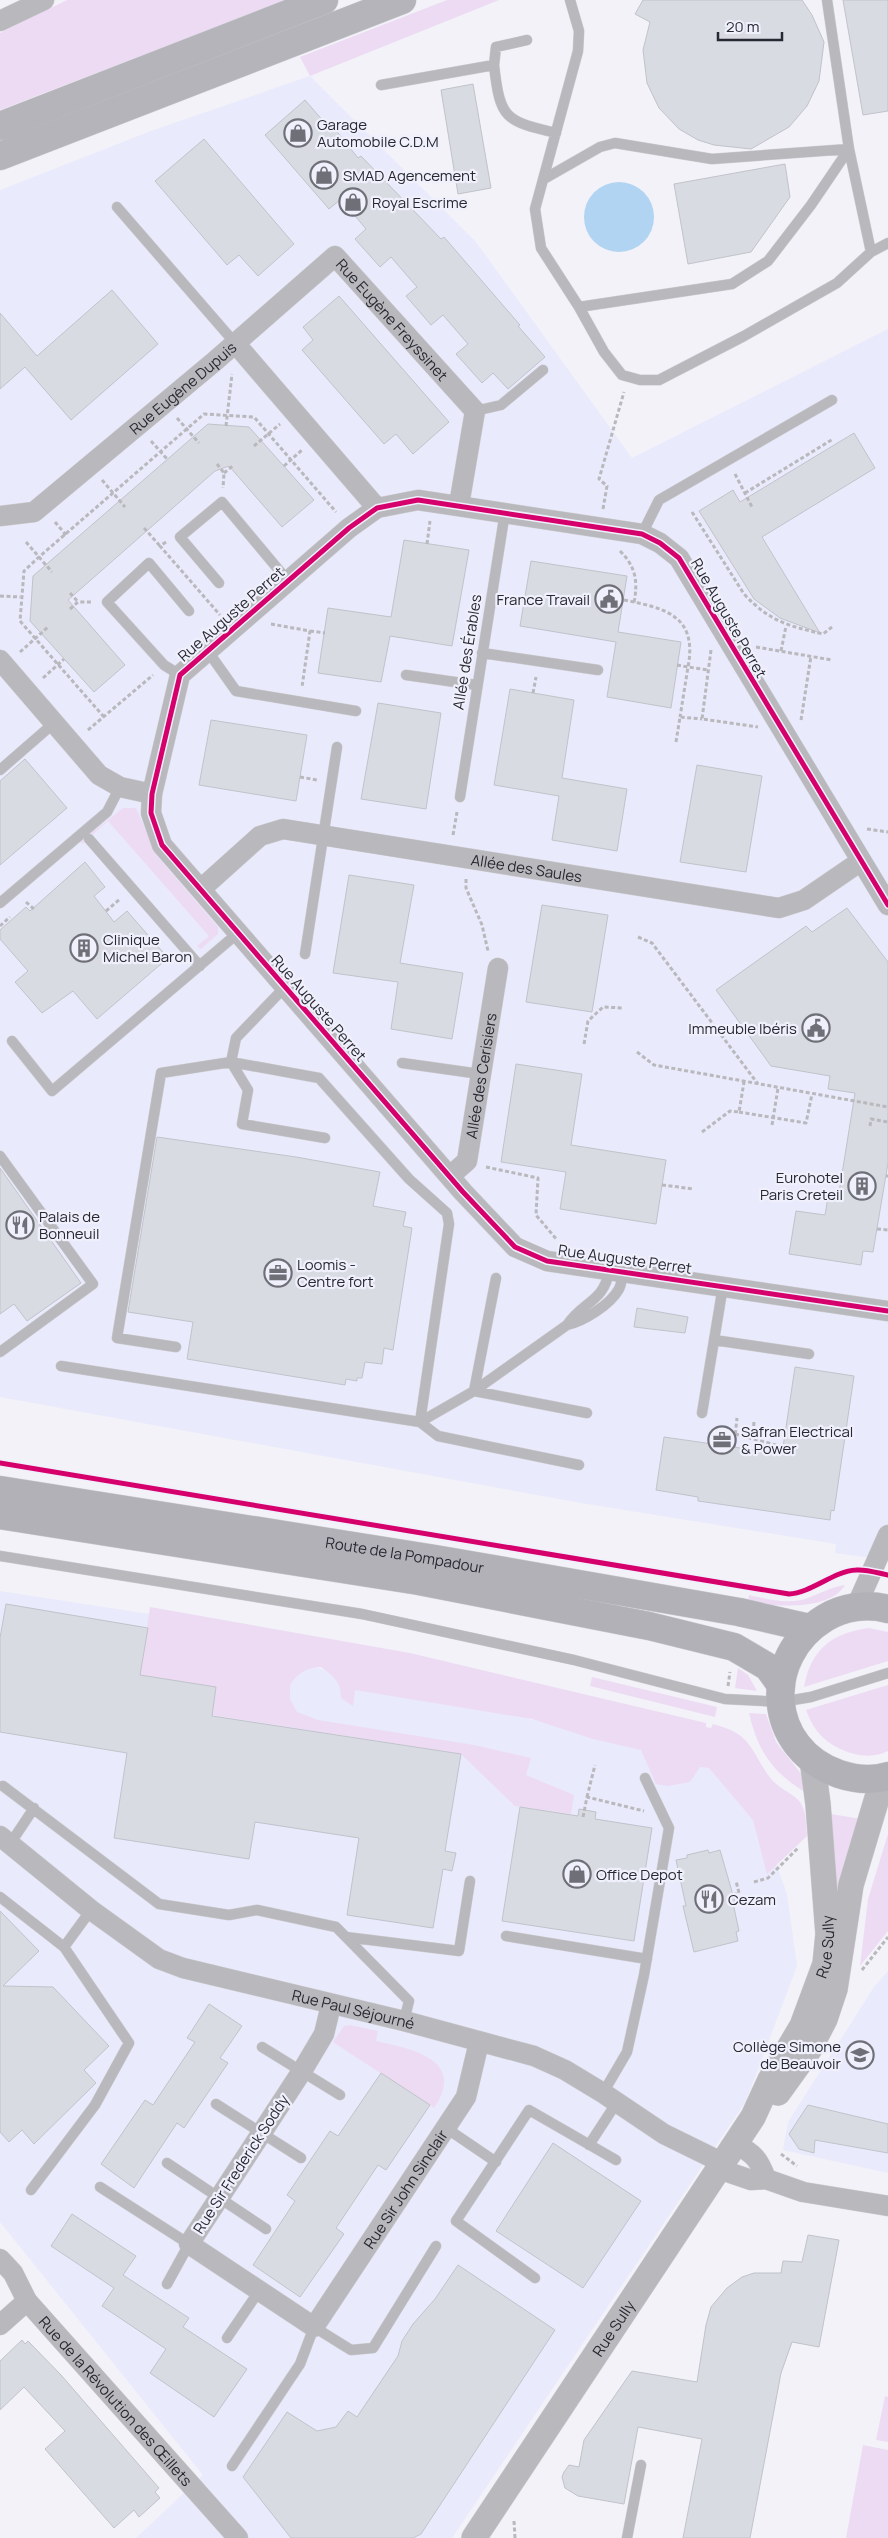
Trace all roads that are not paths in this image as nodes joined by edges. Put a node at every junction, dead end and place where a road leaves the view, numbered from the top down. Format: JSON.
{"nodes":[{"id":1,"x":44,"y":0,"type":"edge"},
{"id":2,"x":324,"y":0,"type":"edge"},
{"id":3,"x":402,"y":0,"type":"edge"},
{"id":4,"x":570,"y":0,"type":"edge"},
{"id":5,"x":827,"y":0,"type":"edge"},
{"id":6,"x":0,"y":21,"type":"edge"},
{"id":7,"x":527,"y":40,"type":"dead end"},
{"id":8,"x":494,"y":66,"type":"junction"},
{"id":9,"x":381,"y":85,"type":"dead end"},
{"id":10,"x":0,"y":126,"type":"edge"},
{"id":11,"x":556,"y":133,"type":"junction"},
{"id":12,"x":849,"y":149,"type":"junction"},
{"id":13,"x":0,"y":156,"type":"edge"},
{"id":14,"x":544,"y":178,"type":"junction"},
{"id":15,"x":118,"y":207,"type":"dead end"},
{"id":16,"x":888,"y":243,"type":"edge"},
{"id":17,"x":871,"y":252,"type":"junction"},
{"id":18,"x":579,"y":307,"type":"junction"},
{"id":19,"x":235,"y":342,"type":"junction"},
{"id":20,"x":543,"y":370,"type":"dead end"},
{"id":21,"x":832,"y":400,"type":"dead end"},
{"id":22,"x":475,"y":410,"type":"junction"},
{"id":23,"x":459,"y":505,"type":"junction"},
{"id":24,"x":378,"y":508,"type":"junction"},
{"id":25,"x":505,"y":512,"type":"junction"},
{"id":26,"x":0,"y":516,"type":"edge"},
{"id":27,"x":642,"y":534,"type":"junction"},
{"id":28,"x":288,"y":581,"type":"junction"},
{"id":29,"x":219,"y":582,"type":"dead end"},
{"id":30,"x":189,"y":611,"type":"dead end"},
{"id":31,"x":207,"y":650,"type":"junction"},
{"id":32,"x":482,"y":653,"type":"junction"},
{"id":33,"x":0,"y":660,"type":"edge"},
{"id":34,"x":172,"y":670,"type":"junction"},
{"id":35,"x":598,"y":670,"type":"dead end"},
{"id":36,"x":406,"y":675,"type":"dead end"},
{"id":37,"x":476,"y":685,"type":"junction"},
{"id":38,"x":356,"y":711,"type":"dead end"},
{"id":39,"x":54,"y":722,"type":"junction"},
{"id":40,"x":337,"y":747,"type":"dead end"},
{"id":41,"x":0,"y":770,"type":"edge"},
{"id":42,"x":120,"y":786,"type":"junction"},
{"id":43,"x":152,"y":794,"type":"junction"},
{"id":44,"x":460,"y":798,"type":"road end"},
{"id":45,"x":324,"y":835,"type":"junction"},
{"id":46,"x":89,"y":839,"type":"dead end"},
{"id":47,"x":861,"y":861,"type":"junction"},
{"id":48,"x":201,"y":889,"type":"junction"},
{"id":49,"x":0,"y":903,"type":"edge"},
{"id":50,"x":888,"y":905,"type":"edge"},
{"id":51,"x":238,"y":934,"type":"junction"},
{"id":52,"x":305,"y":954,"type":"dead end"},
{"id":53,"x":200,"y":966,"type":"junction"},
{"id":54,"x":497,"y":971,"type":"road end"},
{"id":55,"x":284,"y":988,"type":"junction"},
{"id":56,"x":12,"y":1041,"type":"dead end"},
{"id":57,"x":231,"y":1062,"type":"junction"},
{"id":58,"x":402,"y":1062,"type":"dead end"},
{"id":59,"x":480,"y":1074,"type":"junction"},
{"id":60,"x":325,"y":1138,"type":"dead end"},
{"id":61,"x":0,"y":1156,"type":"edge"},
{"id":62,"x":456,"y":1171,"type":"junction"},
{"id":63,"x":616,"y":1272,"type":"junction"},
{"id":64,"x":496,"y":1278,"type":"dead end"},
{"id":65,"x":723,"y":1286,"type":"junction"},
{"id":66,"x":888,"y":1311,"type":"edge"},
{"id":67,"x":714,"y":1340,"type":"junction"},
{"id":68,"x":176,"y":1347,"type":"dead end"},
{"id":69,"x":0,"y":1352,"type":"edge"},
{"id":70,"x":809,"y":1354,"type":"dead end"},
{"id":71,"x":61,"y":1366,"type":"dead end"},
{"id":72,"x":474,"y":1391,"type":"junction"},
{"id":73,"x":587,"y":1413,"type":"dead end"},
{"id":74,"x":702,"y":1413,"type":"dead end"},
{"id":75,"x":420,"y":1422,"type":"junction"},
{"id":76,"x":579,"y":1465,"type":"dead end"},
{"id":77,"x":0,"y":1490,"type":"edge"},
{"id":78,"x":0,"y":1515,"type":"edge"},
{"id":79,"x":888,"y":1535,"type":"edge"},
{"id":80,"x":0,"y":1556,"type":"edge"},
{"id":81,"x":856,"y":1606,"type":"junction"},
{"id":82,"x":888,"y":1609,"type":"edge"},
{"id":83,"x":810,"y":1628,"type":"junction"},
{"id":84,"x":888,"y":1673,"type":"edge"},
{"id":85,"x":781,"y":1693,"type":"junction"},
{"id":86,"x":812,"y":1759,"type":"junction"},
{"id":87,"x":886,"y":1777,"type":"edge"},
{"id":88,"x":645,"y":1778,"type":"dead end"},
{"id":89,"x":3,"y":1786,"type":"dead end"},
{"id":90,"x":34,"y":1808,"type":"junction"},
{"id":91,"x":5,"y":1840,"type":"edge"},
{"id":92,"x":470,"y":1881,"type":"dead end"},
{"id":93,"x":0,"y":1897,"type":"edge"},
{"id":94,"x":91,"y":1910,"type":"junction"},
{"id":95,"x":506,"y":1936,"type":"dead end"},
{"id":96,"x":346,"y":1937,"type":"junction"},
{"id":97,"x":64,"y":1948,"type":"junction"},
{"id":98,"x":647,"y":1959,"type":"junction"},
{"id":99,"x":331,"y":2005,"type":"junction"},
{"id":100,"x":404,"y":2021,"type":"junction"},
{"id":101,"x":479,"y":2042,"type":"junction"},
{"id":102,"x":262,"y":2047,"type":"dead end"},
{"id":103,"x":302,"y":2071,"type":"junction"},
{"id":104,"x":340,"y":2095,"type":"dead end"},
{"id":105,"x":610,"y":2097,"type":"junction"},
{"id":106,"x":216,"y":2104,"type":"dead end"},
{"id":107,"x":753,"y":2117,"type":"junction"},
{"id":108,"x":446,"y":2128,"type":"junction"},
{"id":109,"x":262,"y":2133,"type":"junction"},
{"id":110,"x":589,"y":2144,"type":"junction"},
{"id":111,"x":301,"y":2158,"type":"dead end"},
{"id":112,"x":726,"y":2159,"type":"junction"},
{"id":113,"x":616,"y":2160,"type":"dead end"},
{"id":114,"x":496,"y":2162,"type":"junction"},
{"id":115,"x":167,"y":2163,"type":"dead end"},
{"id":116,"x":766,"y":2178,"type":"junction"},
{"id":117,"x":100,"y":2187,"type":"dead end"},
{"id":118,"x":31,"y":2190,"type":"dead end"},
{"id":119,"x":220,"y":2198,"type":"junction"},
{"id":120,"x":888,"y":2206,"type":"edge"},
{"id":121,"x":266,"y":2229,"type":"dead end"},
{"id":122,"x":189,"y":2244,"type":"junction"},
{"id":123,"x":436,"y":2246,"type":"dead end"},
{"id":124,"x":0,"y":2259,"type":"edge"},
{"id":125,"x":535,"y":2278,"type":"dead end"},
{"id":126,"x":167,"y":2284,"type":"dead end"},
{"id":127,"x":259,"y":2291,"type":"junction"},
{"id":128,"x":27,"y":2300,"type":"junction"},
{"id":129,"x":0,"y":2325,"type":"edge"},
{"id":130,"x":314,"y":2327,"type":"junction"},
{"id":131,"x":227,"y":2338,"type":"dead end"},
{"id":132,"x":641,"y":2465,"type":"dead end"},
{"id":133,"x":232,"y":2466,"type":"dead end"},
{"id":134,"x":238,"y":2538,"type":"edge"},
{"id":135,"x":474,"y":2538,"type":"edge"},
{"id":136,"x":627,"y":2538,"type":"edge"}],
"edges":[{"from":1,"to":6,"type":"street"},
{"from":2,"to":10,"type":"highway"},
{"from":3,"to":13,"type":"highway"},
{"from":4,"to":11,"type":"lane"},
{"from":5,"to":12,"type":"lane"},
{"from":7,"to":8,"type":"lane"},
{"from":8,"to":9,"type":"lane"},
{"from":8,"to":11,"type":"lane"},
{"from":11,"to":14,"type":"lane"},
{"from":12,"to":14,"type":"lane"},
{"from":12,"to":17,"type":"lane"},
{"from":12,"to":18,"type":"lane"},
{"from":14,"to":18,"type":"lane"},
{"from":15,"to":19,"type":"lane"},
{"from":16,"to":17,"type":"lane"},
{"from":17,"to":18,"type":"lane"},
{"from":19,"to":22,"type":"street","name":"Rue Eugène Freyssinet"},
{"from":19,"to":24,"type":"street","name":"Rue Eugène Dupuis"},
{"from":19,"to":26,"type":"street","name":"Rue Eugène Dupuis"},
{"from":20,"to":22,"type":"lane"},
{"from":21,"to":27,"type":"lane"},
{"from":22,"to":23,"type":"street"},
{"from":23,"to":24,"type":"street","name":"Rue Auguste Perret"},
{"from":23,"to":25,"type":"street","name":"Rue Auguste Perret"},
{"from":24,"to":28,"type":"street","name":"Rue Auguste Perret"},
{"from":25,"to":27,"type":"street","name":"Rue Auguste Perret"},
{"from":25,"to":32,"type":"lane","name":"Allée des Érables"},
{"from":27,"to":47,"type":"street","name":"Rue Auguste Perret"},
{"from":28,"to":29,"type":"lane"},
{"from":28,"to":31,"type":"street","name":"Rue Auguste Perret"},
{"from":30,"to":34,"type":"lane"},
{"from":31,"to":34,"type":"street","name":"Rue Auguste Perret"},
{"from":31,"to":38,"type":"lane"},
{"from":32,"to":35,"type":"lane"},
{"from":32,"to":37,"type":"lane","name":"Allée des Érables"},
{"from":33,"to":39,"type":"street"},
{"from":34,"to":43,"type":"street","name":"Rue Auguste Perret"},
{"from":36,"to":37,"type":"lane"},
{"from":37,"to":44,"type":"lane","name":"Allée des Érables"},
{"from":39,"to":41,"type":"lane"},
{"from":39,"to":42,"type":"street"},
{"from":40,"to":45,"type":"lane"},
{"from":42,"to":43,"type":"street"},
{"from":42,"to":49,"type":"lane"},
{"from":43,"to":48,"type":"street","name":"Rue Auguste Perret"},
{"from":45,"to":47,"type":"street","name":"Allée des Saules"},
{"from":45,"to":48,"type":"street","name":"Allée des Saules"},
{"from":45,"to":52,"type":"lane"},
{"from":46,"to":53,"type":"lane"},
{"from":47,"to":50,"type":"street","name":"Rue Auguste Perret"},
{"from":48,"to":51,"type":"street","name":"Rue Auguste Perret"},
{"from":51,"to":53,"type":"lane"},
{"from":51,"to":55,"type":"street","name":"Rue Auguste Perret"},
{"from":53,"to":56,"type":"lane"},
{"from":54,"to":59,"type":"street","name":"Allée des Cerisiers"},
{"from":55,"to":57,"type":"lane"},
{"from":55,"to":62,"type":"street","name":"Rue Auguste Perret"},
{"from":57,"to":60,"type":"lane"},
{"from":57,"to":68,"type":"lane"},
{"from":57,"to":75,"type":"lane"},
{"from":58,"to":59,"type":"lane"},
{"from":59,"to":62,"type":"street","name":"Allée des Cerisiers"},
{"from":61,"to":69,"type":"lane"},
{"from":62,"to":63,"type":"street","name":"Rue Auguste Perret"},
{"from":63,"to":65,"type":"street","name":"Rue Auguste Perret"},
{"from":63,"to":72,"type":"lane"},
{"from":64,"to":72,"type":"lane"},
{"from":65,"to":66,"type":"street","name":"Rue Auguste Perret"},
{"from":65,"to":67,"type":"lane"},
{"from":67,"to":70,"type":"lane"},
{"from":67,"to":74,"type":"lane"},
{"from":71,"to":75,"type":"lane"},
{"from":72,"to":73,"type":"lane"},
{"from":72,"to":75,"type":"lane"},
{"from":75,"to":76,"type":"lane"},
{"from":77,"to":83,"type":"main road","name":"Route de la Pompadour"},
{"from":78,"to":85,"type":"main road","name":"Route de la Pompadour"},
{"from":79,"to":81,"type":"street"},
{"from":80,"to":85,"type":"lane"},
{"from":81,"to":82,"type":"main road"},
{"from":81,"to":83,"type":"main road"},
{"from":83,"to":85,"type":"main road"},
{"from":84,"to":85,"type":"lane"},
{"from":85,"to":86,"type":"main road"},
{"from":86,"to":87,"type":"main road"},
{"from":86,"to":107,"type":"street","name":"Rue Sully"},
{"from":87,"to":107,"type":"street","name":"Rue Sully"},
{"from":88,"to":98,"type":"lane"},
{"from":89,"to":90,"type":"lane"},
{"from":90,"to":91,"type":"lane"},
{"from":90,"to":96,"type":"lane"},
{"from":91,"to":94,"type":"street","name":"Rue Paul Séjourné"},
{"from":92,"to":96,"type":"lane"},
{"from":93,"to":97,"type":"lane"},
{"from":94,"to":97,"type":"lane"},
{"from":94,"to":99,"type":"street","name":"Rue Paul Séjourné"},
{"from":95,"to":98,"type":"lane"},
{"from":96,"to":100,"type":"lane"},
{"from":97,"to":118,"type":"lane"},
{"from":98,"to":105,"type":"lane"},
{"from":99,"to":100,"type":"street","name":"Rue Paul Séjourné"},
{"from":99,"to":103,"type":"street","name":"Rue Sir Frederick Soddy"},
{"from":100,"to":101,"type":"street","name":"Rue Paul Séjourné"},
{"from":101,"to":105,"type":"street","name":"Rue Paul Séjourné"},
{"from":101,"to":108,"type":"street","name":"Rue Sir John Sinclair"},
{"from":102,"to":103,"type":"lane"},
{"from":103,"to":104,"type":"lane"},
{"from":103,"to":109,"type":"street","name":"Rue Sir Frederick Soddy"},
{"from":105,"to":110,"type":"lane"},
{"from":105,"to":112,"type":"street","name":"Rue Paul Séjourné"},
{"from":106,"to":109,"type":"lane"},
{"from":107,"to":112,"type":"street","name":"Rue Sully"},
{"from":108,"to":114,"type":"lane"},
{"from":108,"to":130,"type":"street","name":"Rue Sir John Sinclair"},
{"from":109,"to":111,"type":"lane"},
{"from":109,"to":119,"type":"street","name":"Rue Sir Frederick Soddy"},
{"from":110,"to":113,"type":"lane"},
{"from":110,"to":114,"type":"lane"},
{"from":112,"to":116,"type":"street"},
{"from":112,"to":116,"type":"street"},
{"from":112,"to":135,"type":"street","name":"Rue Sully"},
{"from":114,"to":125,"type":"lane"},
{"from":115,"to":119,"type":"lane"},
{"from":116,"to":120,"type":"street"},
{"from":117,"to":122,"type":"lane"},
{"from":119,"to":121,"type":"lane"},
{"from":119,"to":122,"type":"street","name":"Rue Sir Frederick Soddy"},
{"from":122,"to":126,"type":"lane"},
{"from":122,"to":127,"type":"street","name":"Rue Sir Frederick Soddy"},
{"from":123,"to":130,"type":"lane"},
{"from":124,"to":128,"type":"street","name":"Rue de la Révolution des Œillets"},
{"from":127,"to":130,"type":"street","name":"Rue Sir Frederick Soddy"},
{"from":127,"to":131,"type":"lane"},
{"from":128,"to":129,"type":"street"},
{"from":128,"to":134,"type":"street","name":"Rue de la Révolution des Œillets"},
{"from":130,"to":133,"type":"lane"},
{"from":132,"to":136,"type":"lane"}]}
